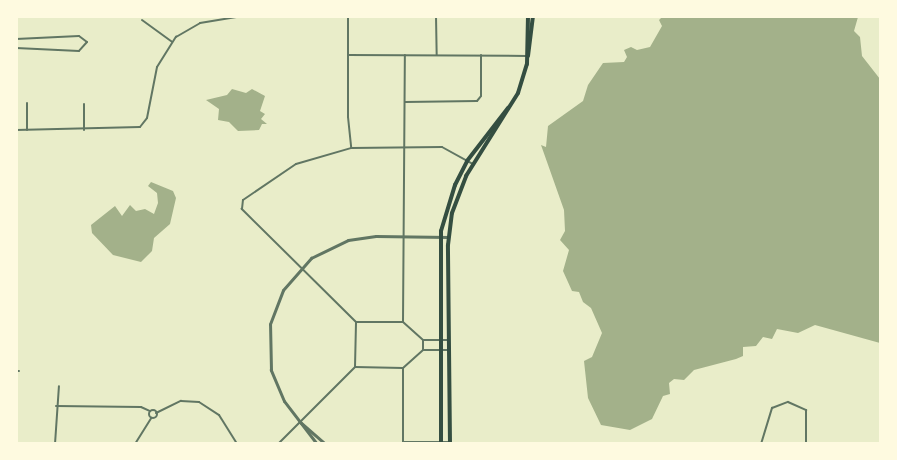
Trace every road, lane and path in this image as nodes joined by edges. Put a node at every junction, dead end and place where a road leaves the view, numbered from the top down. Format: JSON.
{"nodes":[{"id":1,"x":242,"y":16,"type":"edge"},
{"id":2,"x":348,"y":16,"type":"edge"},
{"id":3,"x":436,"y":16,"type":"edge"},
{"id":4,"x":528,"y":16,"type":"edge"},
{"id":5,"x":533,"y":16,"type":"edge"},
{"id":6,"x":142,"y":20,"type":"dead end"},
{"id":7,"x":16,"y":39,"type":"edge"},
{"id":8,"x":172,"y":42,"type":"junction"},
{"id":9,"x":16,"y":48,"type":"edge"},
{"id":10,"x":348,"y":55,"type":"junction"},
{"id":11,"x":405,"y":55,"type":"junction"},
{"id":12,"x":437,"y":55,"type":"junction"},
{"id":13,"x":481,"y":55,"type":"junction"},
{"id":14,"x":528,"y":56,"type":"junction"},
{"id":15,"x":405,"y":102,"type":"junction"},
{"id":16,"x":27,"y":103,"type":"dead end"},
{"id":17,"x":84,"y":104,"type":"dead end"},
{"id":18,"x":509,"y":108,"type":"junction"},
{"id":19,"x":16,"y":130,"type":"edge"},
{"id":20,"x":27,"y":130,"type":"junction"},
{"id":21,"x":84,"y":130,"type":"junction"},
{"id":22,"x":404,"y":147,"type":"junction"},
{"id":23,"x":351,"y":148,"type":"junction"},
{"id":24,"x":468,"y":161,"type":"junction"},
{"id":25,"x":473,"y":164,"type":"junction"},
{"id":26,"x":404,"y":236,"type":"junction"},
{"id":27,"x":441,"y":236,"type":"junction"},
{"id":28,"x":448,"y":237,"type":"junction"},
{"id":29,"x":301,"y":267,"type":"junction"},
{"id":30,"x":356,"y":322,"type":"junction"},
{"id":31,"x":403,"y":322,"type":"junction"},
{"id":32,"x":423,"y":340,"type":"junction"},
{"id":33,"x":441,"y":340,"type":"junction"},
{"id":34,"x":450,"y":340,"type":"junction"},
{"id":35,"x":423,"y":350,"type":"junction"},
{"id":36,"x":442,"y":350,"type":"junction"},
{"id":37,"x":450,"y":350,"type":"junction"},
{"id":38,"x":354,"y":367,"type":"junction"},
{"id":39,"x":403,"y":368,"type":"junction"},
{"id":40,"x":59,"y":386,"type":"dead end"},
{"id":41,"x":56,"y":406,"type":"junction"},
{"id":42,"x":150,"y":411,"type":"junction"},
{"id":43,"x":156,"y":413,"type":"junction"},
{"id":44,"x":151,"y":418,"type":"junction"},
{"id":45,"x":300,"y":422,"type":"junction"},
{"id":46,"x":403,"y":443,"type":"edge"},
{"id":47,"x":441,"y":443,"type":"edge"},
{"id":48,"x":450,"y":443,"type":"edge"},
{"id":49,"x":56,"y":444,"type":"edge"},
{"id":50,"x":135,"y":444,"type":"edge"},
{"id":51,"x":237,"y":444,"type":"edge"},
{"id":52,"x":278,"y":444,"type":"edge"},
{"id":53,"x":317,"y":444,"type":"edge"},
{"id":54,"x":325,"y":444,"type":"edge"},
{"id":55,"x":761,"y":444,"type":"edge"},
{"id":56,"x":806,"y":444,"type":"edge"}],
"edges":[{"from":1,"to":8,"type":"street"},
{"from":2,"to":10,"type":"street"},
{"from":3,"to":12,"type":"street"},
{"from":4,"to":14,"type":"main road"},
{"from":5,"to":14,"type":"main road"},
{"from":6,"to":8,"type":"street"},
{"from":7,"to":9,"type":"street"},
{"from":8,"to":21,"type":"street"},
{"from":10,"to":11,"type":"street"},
{"from":10,"to":23,"type":"street"},
{"from":11,"to":12,"type":"street"},
{"from":11,"to":15,"type":"street"},
{"from":12,"to":13,"type":"street"},
{"from":13,"to":14,"type":"street"},
{"from":13,"to":15,"type":"street"},
{"from":14,"to":18,"type":"main road"},
{"from":15,"to":22,"type":"street"},
{"from":16,"to":20,"type":"street"},
{"from":17,"to":21,"type":"street"},
{"from":18,"to":24,"type":"main road"},
{"from":18,"to":25,"type":"main road"},
{"from":19,"to":20,"type":"street"},
{"from":20,"to":21,"type":"street"},
{"from":22,"to":23,"type":"street"},
{"from":22,"to":24,"type":"street"},
{"from":22,"to":26,"type":"street"},
{"from":23,"to":29,"type":"street"},
{"from":24,"to":25,"type":"street"},
{"from":24,"to":27,"type":"main road"},
{"from":25,"to":28,"type":"main road"},
{"from":26,"to":27,"type":"street"},
{"from":26,"to":29,"type":"street"},
{"from":26,"to":31,"type":"street"},
{"from":27,"to":28,"type":"street"},
{"from":27,"to":33,"type":"main road"},
{"from":28,"to":34,"type":"main road"},
{"from":29,"to":30,"type":"street"},
{"from":29,"to":45,"type":"street"},
{"from":30,"to":31,"type":"street"},
{"from":30,"to":38,"type":"street"},
{"from":31,"to":32,"type":"street"},
{"from":32,"to":33,"type":"street"},
{"from":32,"to":35,"type":"street"},
{"from":33,"to":34,"type":"street"},
{"from":33,"to":36,"type":"main road"},
{"from":34,"to":37,"type":"main road"},
{"from":35,"to":36,"type":"street"},
{"from":35,"to":39,"type":"street"},
{"from":36,"to":37,"type":"street"},
{"from":36,"to":47,"type":"main road"},
{"from":37,"to":48,"type":"main road"},
{"from":38,"to":39,"type":"street"},
{"from":38,"to":45,"type":"street"},
{"from":39,"to":46,"type":"street"},
{"from":40,"to":41,"type":"street"},
{"from":41,"to":42,"type":"street"},
{"from":41,"to":49,"type":"street"},
{"from":42,"to":43,"type":"street"},
{"from":42,"to":44,"type":"street"},
{"from":43,"to":44,"type":"street"},
{"from":43,"to":51,"type":"street"},
{"from":44,"to":50,"type":"street"},
{"from":45,"to":52,"type":"street"},
{"from":45,"to":53,"type":"street"},
{"from":45,"to":54,"type":"street"},
{"from":46,"to":47,"type":"street"},
{"from":47,"to":48,"type":"street"},
{"from":55,"to":56,"type":"street"}]}
